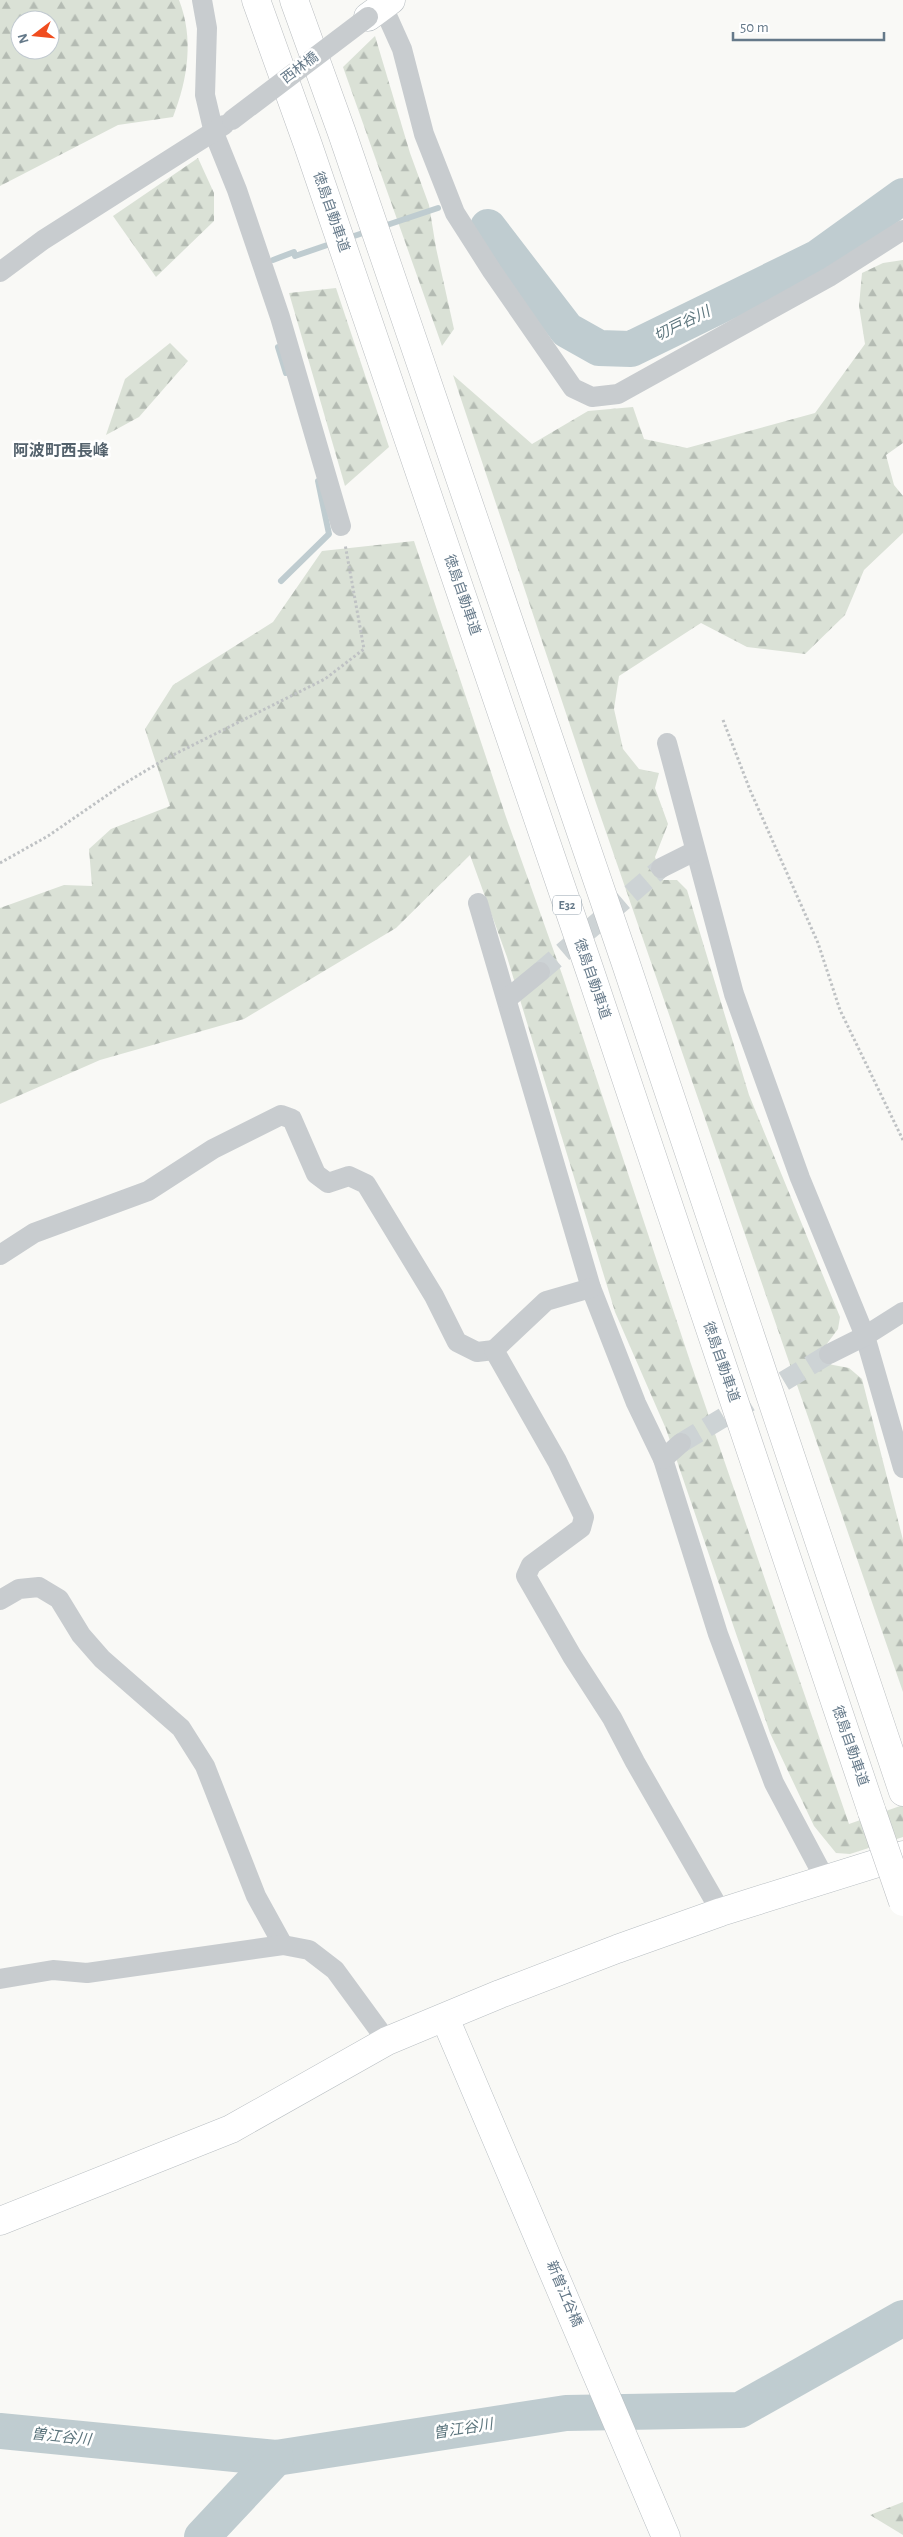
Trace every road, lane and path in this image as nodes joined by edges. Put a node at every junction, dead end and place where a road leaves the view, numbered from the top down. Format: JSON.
{"nodes":[{"id":1,"x":202,"y":0,"type":"edge"},
{"id":2,"x":256,"y":0,"type":"edge"},
{"id":3,"x":294,"y":0,"type":"edge"},
{"id":4,"x":381,"y":6,"type":"edge"},
{"id":5,"x":214,"y":133,"type":"junction"},
{"id":6,"x":903,"y":230,"type":"edge"},
{"id":7,"x":0,"y":272,"type":"edge"},
{"id":8,"x":341,"y":526,"type":"joint"},
{"id":9,"x":724,"y":720,"type":"dead end"},
{"id":10,"x":667,"y":743,"type":"dead end"},
{"id":11,"x":695,"y":851,"type":"junction"},
{"id":12,"x":0,"y":863,"type":"edge"},
{"id":13,"x":661,"y":868,"type":"tunnel mouth"},
{"id":14,"x":478,"y":903,"type":"dead end"},
{"id":15,"x":540,"y":972,"type":"tunnel mouth"},
{"id":16,"x":507,"y":998,"type":"junction"},
{"id":17,"x":903,"y":1140,"type":"edge"},
{"id":18,"x":0,"y":1255,"type":"edge"},
{"id":19,"x":591,"y":1288,"type":"junction"},
{"id":20,"x":903,"y":1312,"type":"edge"},
{"id":21,"x":865,"y":1336,"type":"junction"},
{"id":22,"x":494,"y":1350,"type":"junction"},
{"id":23,"x":829,"y":1354,"type":"tunnel mouth"},
{"id":24,"x":681,"y":1443,"type":"tunnel mouth"},
{"id":25,"x":663,"y":1459,"type":"junction"},
{"id":26,"x":903,"y":1468,"type":"edge"},
{"id":27,"x":0,"y":1600,"type":"edge"},
{"id":28,"x":903,"y":1792,"type":"edge"},
{"id":29,"x":903,"y":1855,"type":"edge"},
{"id":30,"x":825,"y":1879,"type":"junction"},
{"id":31,"x":903,"y":1902,"type":"edge"},
{"id":32,"x":721,"y":1912,"type":"junction"},
{"id":33,"x":283,"y":1945,"type":"junction"},
{"id":34,"x":0,"y":1979,"type":"edge"},
{"id":35,"x":445,"y":2018,"type":"junction"},
{"id":36,"x":387,"y":2041,"type":"junction"},
{"id":37,"x":0,"y":2221,"type":"edge"},
{"id":38,"x":666,"y":2537,"type":"edge"}],
"edges":[{"from":1,"to":5,"type":"street"},
{"from":2,"to":31,"type":"main road","name":"徳島自動車道","number":"E32","bridge":true},
{"from":3,"to":28,"type":"main road"},
{"from":4,"to":5,"type":"street","name":"西林橋","bridge":true},
{"from":4,"to":6,"type":"street"},
{"from":5,"to":7,"type":"street","name":"西林橋"},
{"from":5,"to":8,"type":"street"},
{"from":8,"to":12,"type":"path"},
{"from":9,"to":17,"type":"path"},
{"from":10,"to":11,"type":"street"},
{"from":11,"to":13,"type":"street"},
{"from":11,"to":21,"type":"street"},
{"from":14,"to":16,"type":"street"},
{"from":15,"to":16,"type":"street"},
{"from":16,"to":19,"type":"street"},
{"from":18,"to":22,"type":"street"},
{"from":19,"to":22,"type":"street"},
{"from":19,"to":25,"type":"street"},
{"from":20,"to":21,"type":"street"},
{"from":21,"to":23,"type":"street"},
{"from":21,"to":26,"type":"street"},
{"from":22,"to":32,"type":"street"},
{"from":24,"to":25,"type":"street"},
{"from":25,"to":30,"type":"street"},
{"from":27,"to":33,"type":"street"},
{"from":29,"to":30,"type":"main road"},
{"from":30,"to":32,"type":"main road"},
{"from":32,"to":35,"type":"main road"},
{"from":33,"to":34,"type":"street"},
{"from":33,"to":36,"type":"street"},
{"from":35,"to":36,"type":"main road"},
{"from":35,"to":38,"type":"main road","name":"新曽江谷橋"},
{"from":36,"to":37,"type":"main road"}]}
